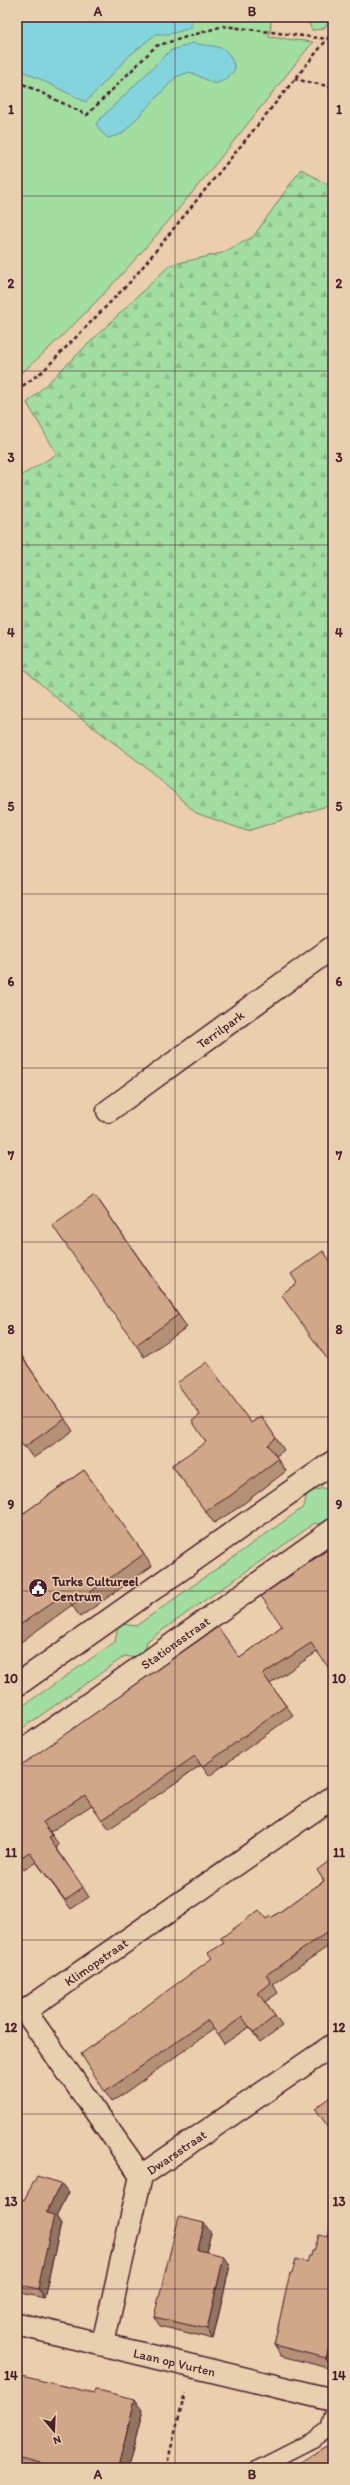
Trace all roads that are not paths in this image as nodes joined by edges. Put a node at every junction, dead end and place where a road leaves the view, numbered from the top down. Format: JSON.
{"nodes":[{"id":1,"x":333,"y":947,"type":"edge"},
{"id":2,"x":108,"y":1111,"type":"dead end"},
{"id":3,"x":333,"y":1462,"type":"edge"},
{"id":4,"x":333,"y":1530,"type":"edge"},
{"id":5,"x":17,"y":1685,"type":"edge"},
{"id":6,"x":17,"y":1755,"type":"edge"},
{"id":7,"x":333,"y":1797,"type":"edge"},
{"id":8,"x":333,"y":2045,"type":"edge"},
{"id":9,"x":141,"y":2176,"type":"junction"},
{"id":10,"x":17,"y":2324,"type":"edge"},
{"id":11,"x":103,"y":2343,"type":"junction"},
{"id":12,"x":333,"y":2400,"type":"edge"},
{"id":13,"x":333,"y":2412,"type":"edge"},
{"id":14,"x":258,"y":2468,"type":"edge"}],
"edges":[{"from":1,"to":2,"type":"street","name":"Terrilpark"},
{"from":3,"to":5,"type":"street"},
{"from":4,"to":6,"type":"street","name":"Stationsstraat"},
{"from":7,"to":9,"type":"street","name":"Klimopstraat"},
{"from":8,"to":9,"type":"street","name":"Dwarsstraat"},
{"from":9,"to":11,"type":"street","name":"Dwarsstraat"},
{"from":10,"to":11,"type":"street","name":"Laan op Vurten"},
{"from":11,"to":12,"type":"street","name":"Laan op Vurten"},
{"from":13,"to":14,"type":"lane"}]}
